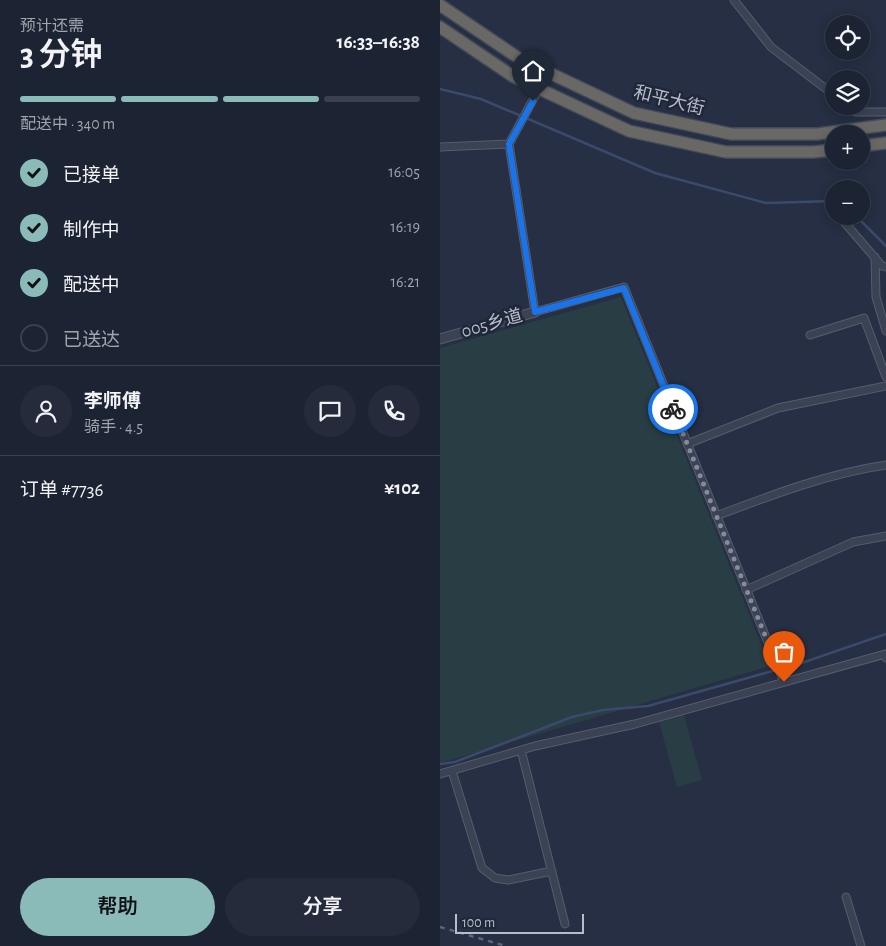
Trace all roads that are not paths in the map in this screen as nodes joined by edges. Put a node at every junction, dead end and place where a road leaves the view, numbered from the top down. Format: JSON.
{"nodes":[{"id":1,"x":734,"y":0,"type":"edge"},
{"id":2,"x":440,"y":5,"type":"edge"},
{"id":3,"x":440,"y":27,"type":"edge"},
{"id":4,"x":548,"y":72,"type":"junction"},
{"id":5,"x":825,"y":88,"type":"edge"},
{"id":6,"x":540,"y":89,"type":"junction"},
{"id":7,"x":870,"y":112,"type":"edge"},
{"id":8,"x":886,"y":112,"type":"edge"},
{"id":9,"x":886,"y":125,"type":"edge"},
{"id":10,"x":886,"y":143,"type":"edge"},
{"id":11,"x":509,"y":144,"type":"junction"},
{"id":12,"x":870,"y":145,"type":"edge"},
{"id":13,"x":440,"y":147,"type":"edge"},
{"id":14,"x":825,"y":151,"type":"edge"},
{"id":15,"x":847,"y":225,"type":"edge"},
{"id":16,"x":875,"y":257,"type":"junction"},
{"id":17,"x":886,"y":267,"type":"edge"},
{"id":18,"x":535,"y":312,"type":"junction"},
{"id":19,"x":886,"y":330,"type":"edge"},
{"id":20,"x":810,"y":335,"type":"dead end"},
{"id":21,"x":440,"y":339,"type":"edge"},
{"id":22,"x":886,"y":377,"type":"edge"},
{"id":23,"x":886,"y":386,"type":"edge"},
{"id":24,"x":687,"y":444,"type":"junction"},
{"id":25,"x":886,"y":465,"type":"edge"},
{"id":26,"x":716,"y":516,"type":"junction"},
{"id":27,"x":886,"y":536,"type":"edge"},
{"id":28,"x":746,"y":590,"type":"junction"},
{"id":29,"x":886,"y":658,"type":"edge"},
{"id":30,"x":784,"y":682,"type":"junction"},
{"id":31,"x":521,"y":750,"type":"junction"},
{"id":32,"x":452,"y":771,"type":"junction"},
{"id":33,"x":440,"y":774,"type":"edge"},
{"id":34,"x":552,"y":871,"type":"junction"},
{"id":35,"x":846,"y":897,"type":"dead end"},
{"id":36,"x":565,"y":924,"type":"dead end"},
{"id":37,"x":861,"y":946,"type":"edge"}],
"edges":[{"from":1,"to":5,"type":"street"},
{"from":2,"to":4,"type":"highway","name":"和平大街"},
{"from":3,"to":6,"type":"highway","name":"和平大街"},
{"from":4,"to":6,"type":"street"},
{"from":4,"to":9,"type":"highway","name":"和平大街"},
{"from":6,"to":11,"type":"street"},
{"from":6,"to":14,"type":"highway","name":"和平大街"},
{"from":7,"to":8,"type":"street"},
{"from":10,"to":12,"type":"highway"},
{"from":11,"to":13,"type":"street"},
{"from":11,"to":18,"type":"street"},
{"from":15,"to":16,"type":"street"},
{"from":16,"to":17,"type":"street"},
{"from":16,"to":19,"type":"street"},
{"from":18,"to":21,"type":"street","name":"005乡道"},
{"from":18,"to":24,"type":"street","name":"005乡道"},
{"from":20,"to":22,"type":"street"},
{"from":23,"to":24,"type":"street"},
{"from":24,"to":26,"type":"street","name":"005乡道"},
{"from":25,"to":26,"type":"street"},
{"from":26,"to":28,"type":"street","name":"005乡道"},
{"from":27,"to":28,"type":"street"},
{"from":28,"to":30,"type":"street","name":"005乡道"},
{"from":29,"to":30,"type":"street"},
{"from":30,"to":31,"type":"street"},
{"from":31,"to":32,"type":"street"},
{"from":31,"to":34,"type":"street"},
{"from":32,"to":33,"type":"street"},
{"from":32,"to":34,"type":"street"},
{"from":34,"to":36,"type":"street"},
{"from":35,"to":37,"type":"street"}]}
